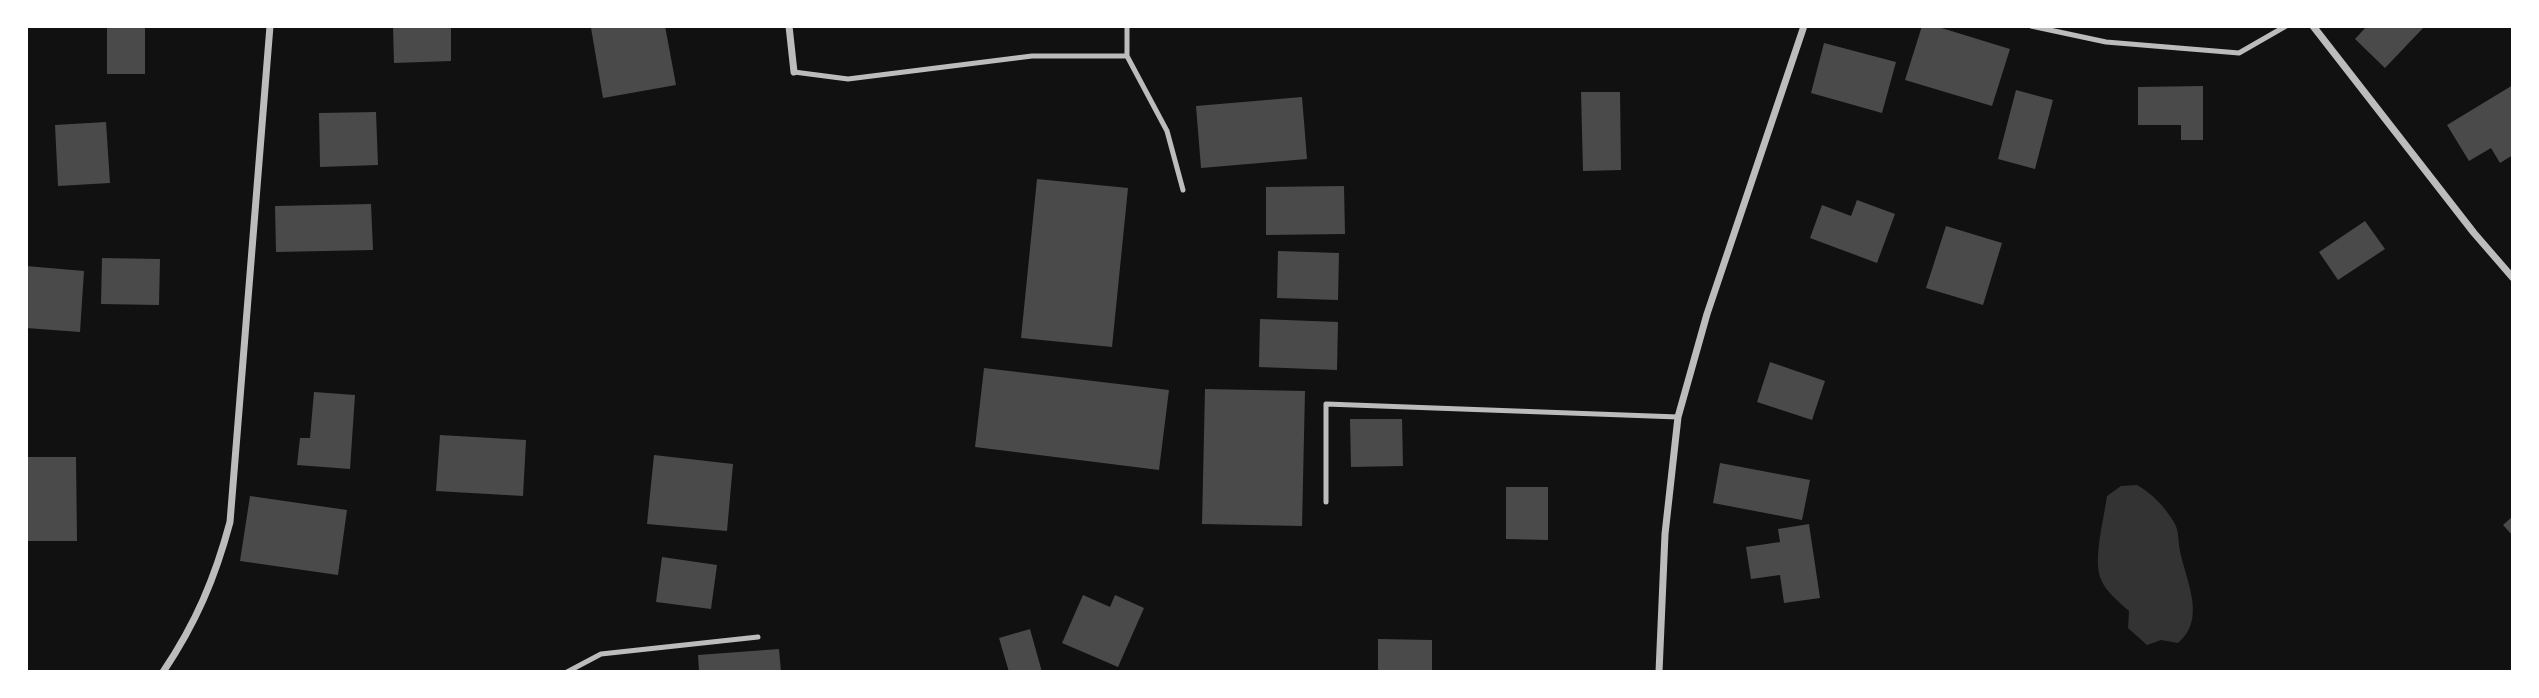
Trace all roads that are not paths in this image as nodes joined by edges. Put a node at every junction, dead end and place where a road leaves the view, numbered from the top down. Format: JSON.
{"nodes":[{"id":1,"x":270,"y":26,"type":"edge"},
{"id":2,"x":789,"y":26,"type":"edge"},
{"id":3,"x":1127,"y":26,"type":"edge"},
{"id":4,"x":1804,"y":26,"type":"edge"},
{"id":5,"x":2031,"y":26,"type":"edge"},
{"id":6,"x":2286,"y":26,"type":"edge"},
{"id":7,"x":2314,"y":26,"type":"edge"},
{"id":8,"x":1127,"y":56,"type":"junction"},
{"id":9,"x":794,"y":72,"type":"joint"},
{"id":10,"x":1183,"y":190,"type":"dead end"},
{"id":11,"x":2513,"y":278,"type":"edge"},
{"id":12,"x":1678,"y":416,"type":"junction"},
{"id":13,"x":1326,"y":502,"type":"dead end"},
{"id":14,"x":758,"y":636,"type":"dead end"},
{"id":15,"x":163,"y":672,"type":"edge"},
{"id":16,"x":567,"y":672,"type":"edge"},
{"id":17,"x":1659,"y":672,"type":"edge"}],
"edges":[{"from":1,"to":15,"type":"street"},
{"from":2,"to":9,"type":"street"},
{"from":3,"to":8,"type":"lane"},
{"from":4,"to":12,"type":"street"},
{"from":5,"to":6,"type":"lane"},
{"from":7,"to":11,"type":"street"},
{"from":8,"to":9,"type":"lane"},
{"from":8,"to":10,"type":"lane"},
{"from":12,"to":13,"type":"lane"},
{"from":12,"to":17,"type":"street"},
{"from":14,"to":16,"type":"lane"}]}
